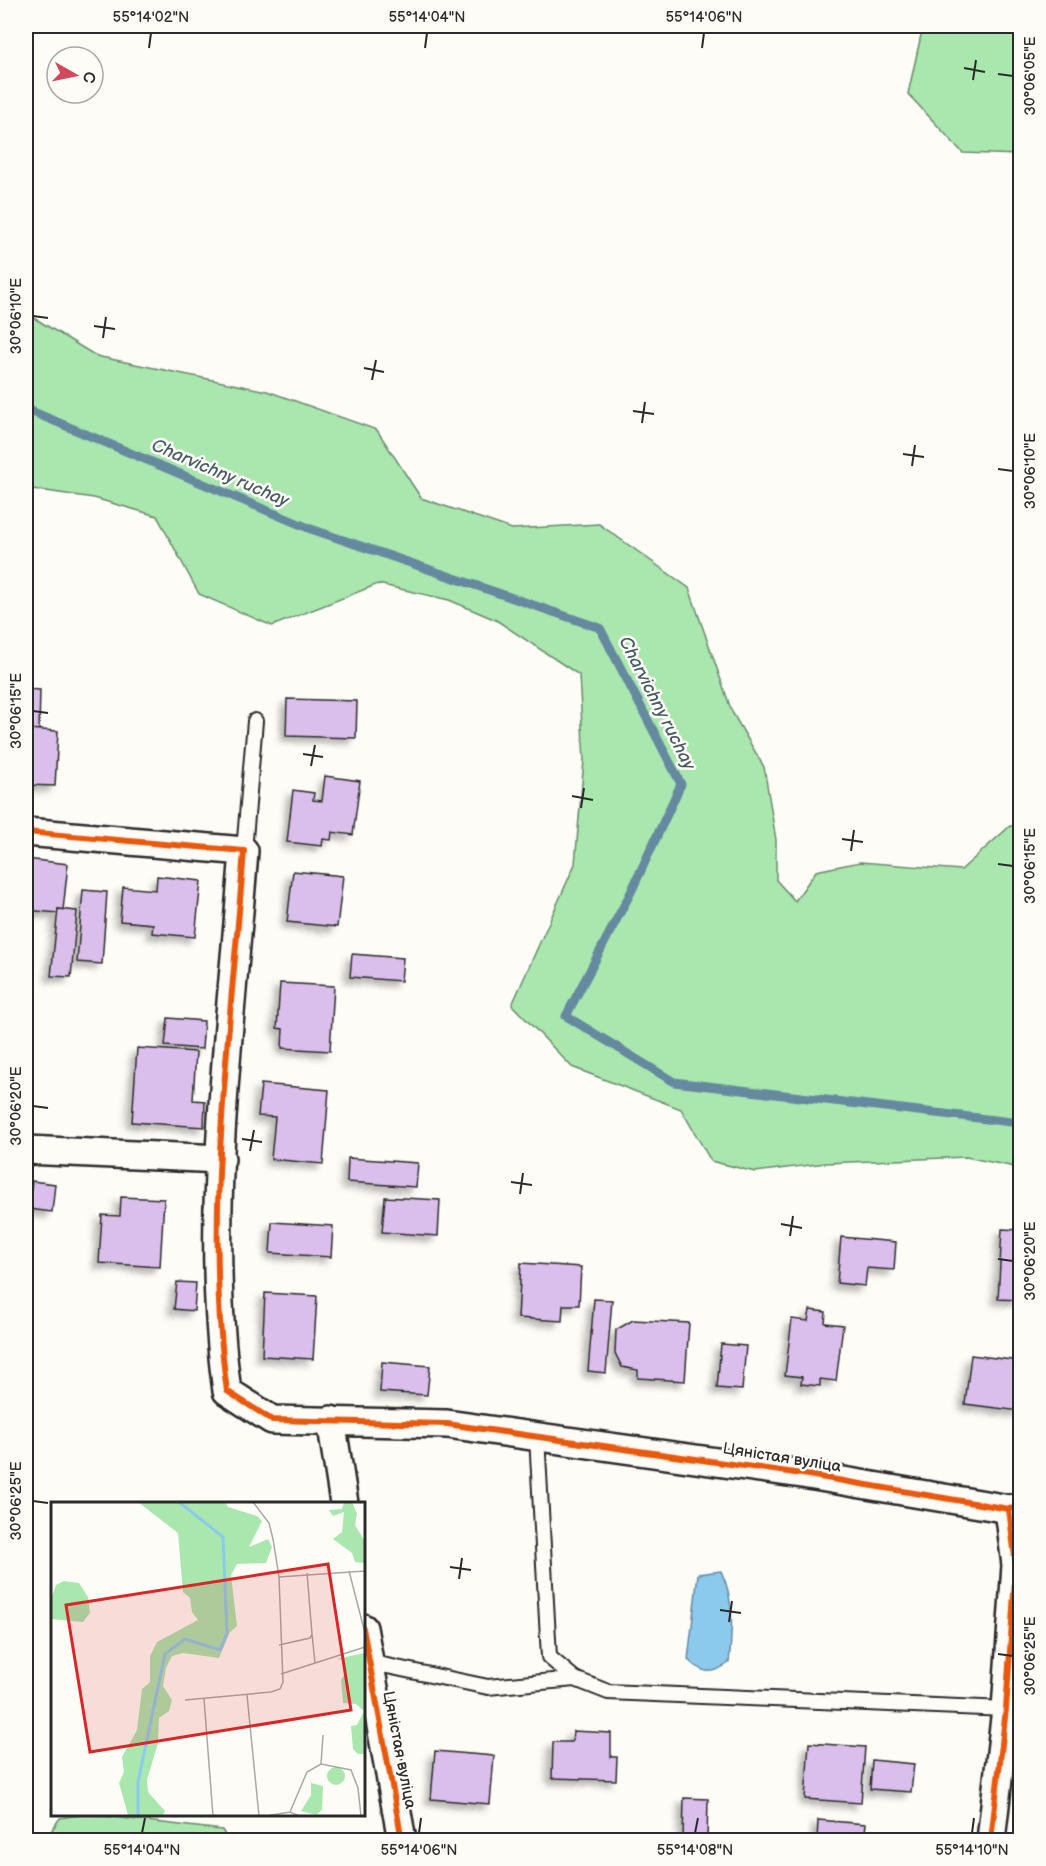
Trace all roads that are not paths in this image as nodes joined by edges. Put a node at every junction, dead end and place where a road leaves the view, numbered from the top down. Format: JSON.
{"nodes":[{"id":1,"x":255,"y":721,"type":"dead end"},
{"id":2,"x":26,"y":832,"type":"edge"},
{"id":3,"x":244,"y":851,"type":"junction"},
{"id":4,"x":26,"y":1150,"type":"edge"},
{"id":5,"x":220,"y":1159,"type":"junction"},
{"id":6,"x":331,"y":1420,"type":"junction"},
{"id":7,"x":537,"y":1436,"type":"junction"},
{"id":8,"x":344,"y":1502,"type":"edge"},
{"id":9,"x":1015,"y":1508,"type":"edge"},
{"id":10,"x":364,"y":1635,"type":"edge"},
{"id":11,"x":368,"y":1662,"type":"junction"},
{"id":12,"x":575,"y":1679,"type":"junction"},
{"id":13,"x":1006,"y":1709,"type":"junction"},
{"id":14,"x":402,"y":1840,"type":"edge"},
{"id":15,"x":991,"y":1840,"type":"edge"}],
"edges":[{"from":1,"to":3,"type":"lane"},
{"from":2,"to":3,"type":"street"},
{"from":3,"to":5,"type":"street"},
{"from":4,"to":5,"type":"street"},
{"from":5,"to":6,"type":"street","name":"Цяністая вуліца"},
{"from":6,"to":7,"type":"street","name":"Цяністая вуліца"},
{"from":6,"to":8,"type":"street"},
{"from":7,"to":9,"type":"street","name":"Цяністая вуліца"},
{"from":7,"to":12,"type":"lane"},
{"from":9,"to":13,"type":"street","name":"Цяністая вуліца"},
{"from":10,"to":11,"type":"street","name":"Цяністая вуліца"},
{"from":11,"to":12,"type":"lane"},
{"from":11,"to":14,"type":"street","name":"Цяністая вуліца"},
{"from":12,"to":13,"type":"lane"},
{"from":13,"to":15,"type":"street","name":"Цяністая вуліца"}]}
